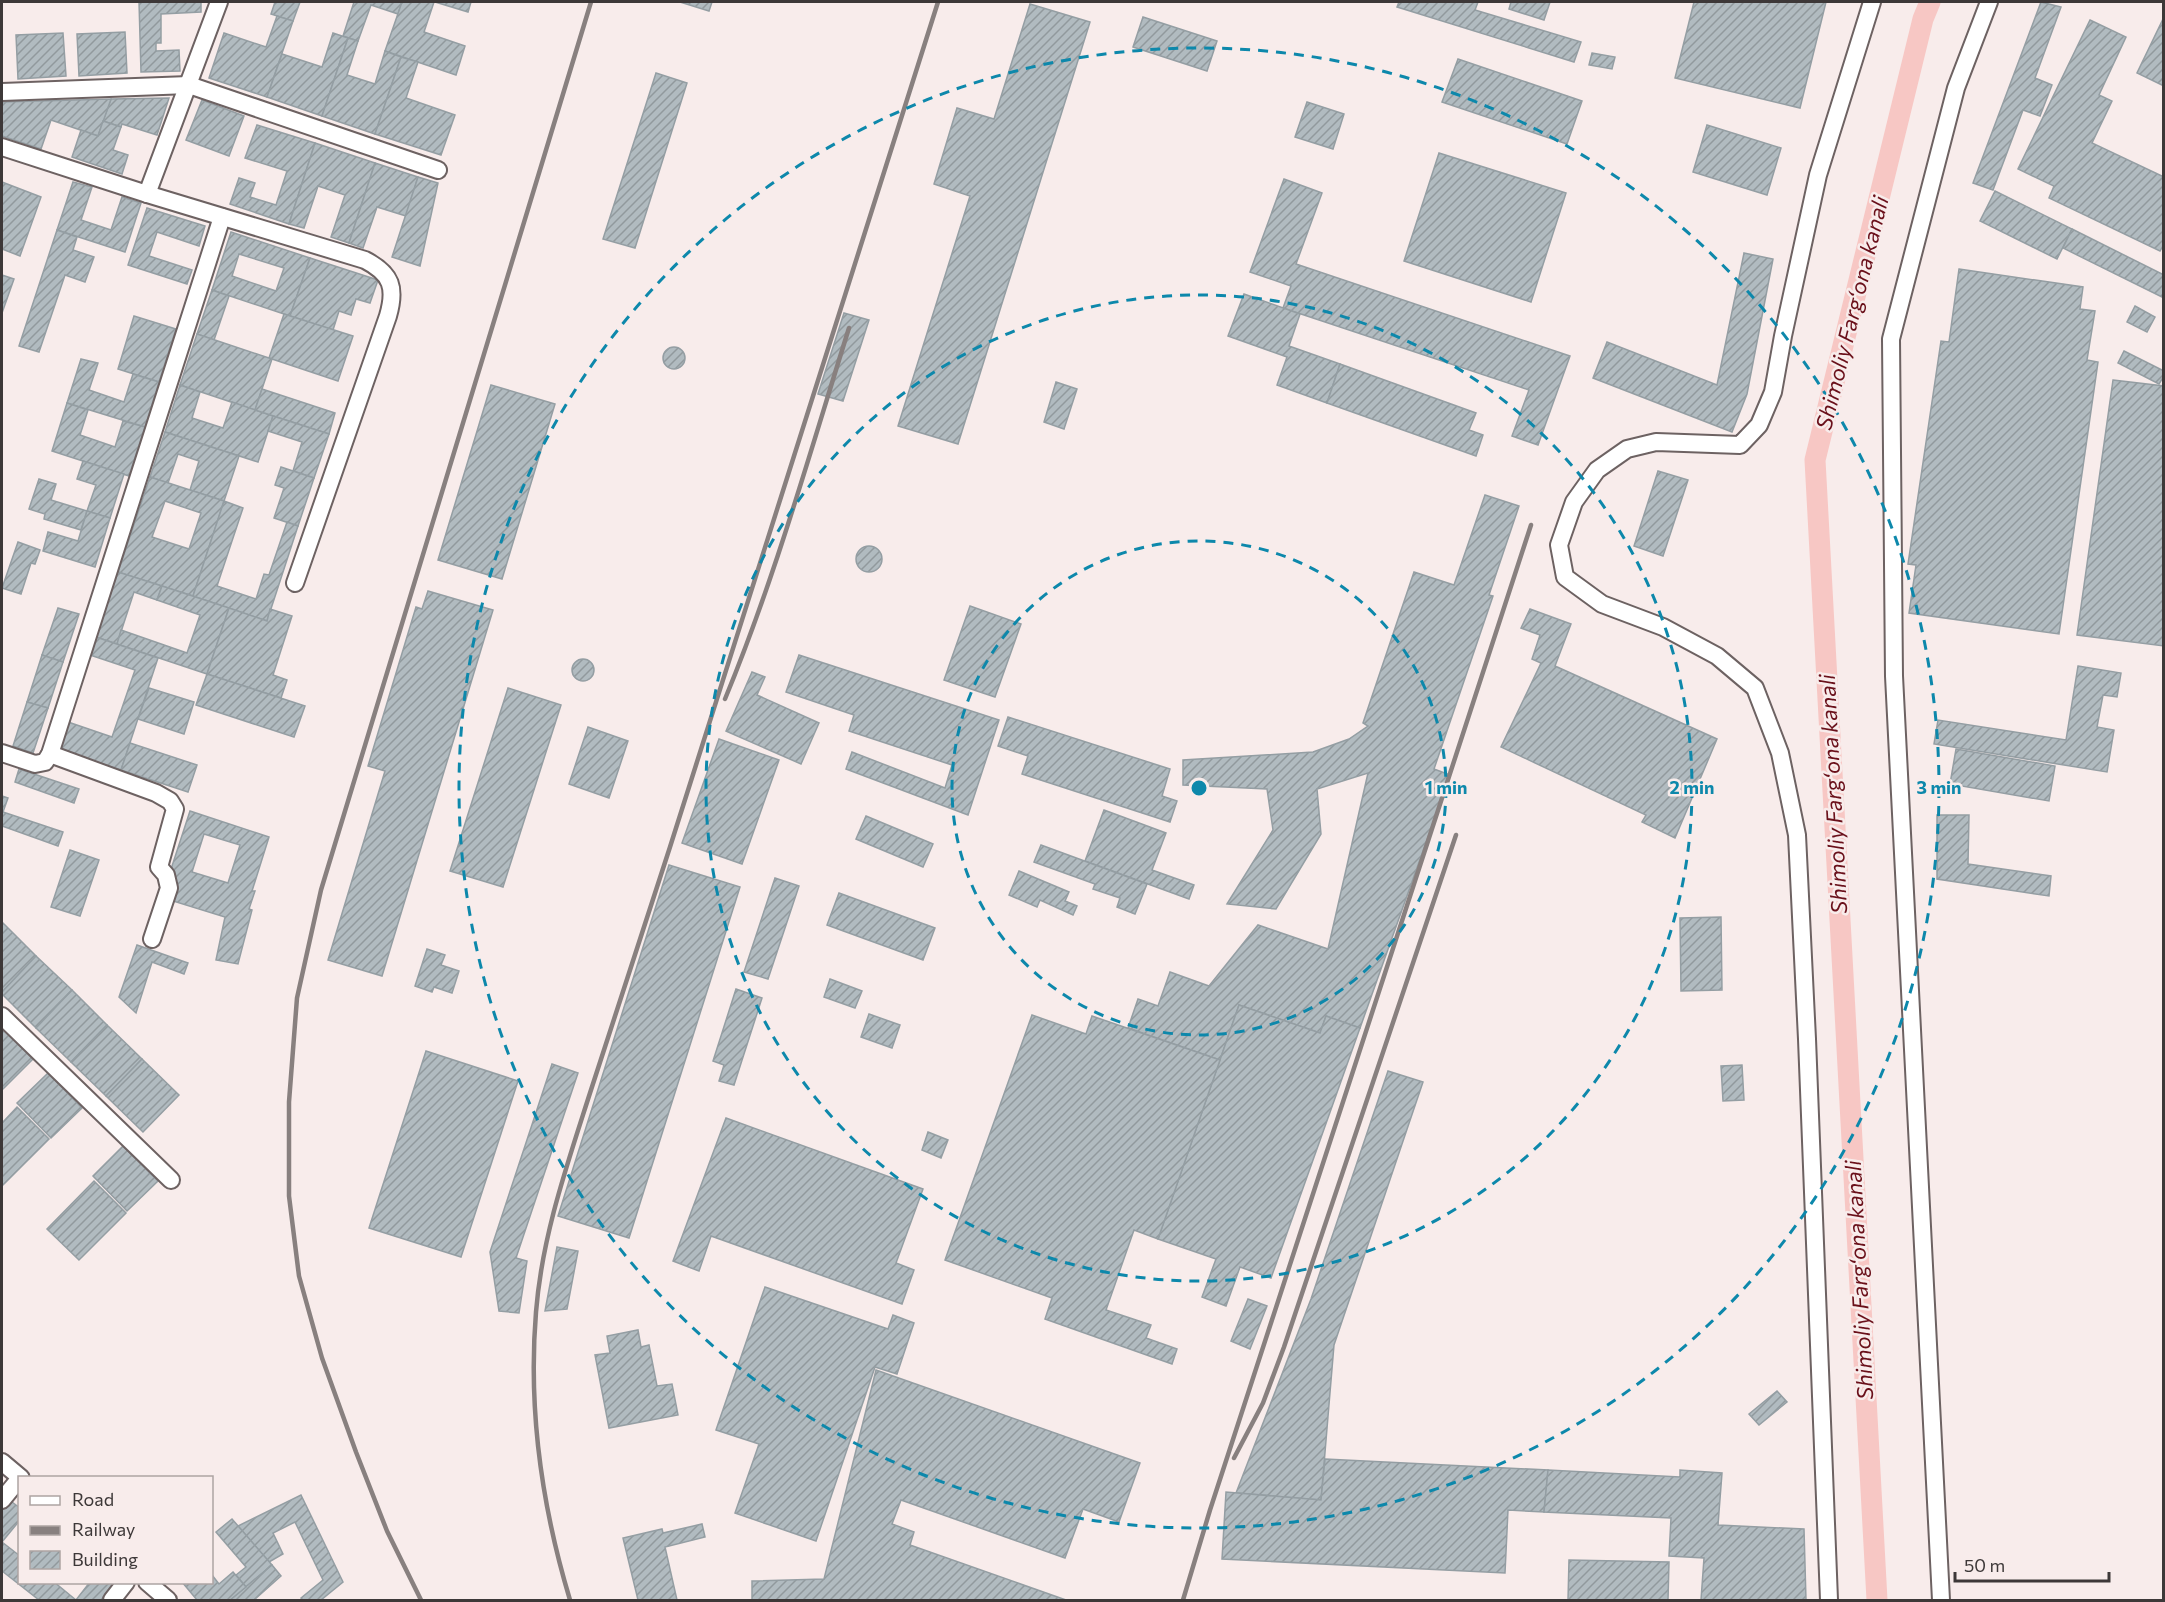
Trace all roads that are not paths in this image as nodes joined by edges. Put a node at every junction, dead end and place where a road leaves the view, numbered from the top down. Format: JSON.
{"nodes":[{"id":1,"x":219,"y":2,"type":"edge"},
{"id":2,"x":1872,"y":2,"type":"edge"},
{"id":3,"x":1989,"y":2,"type":"edge"},
{"id":4,"x":189,"y":85,"type":"junction"},
{"id":5,"x":2,"y":92,"type":"edge"},
{"id":6,"x":2,"y":147,"type":"edge"},
{"id":7,"x":438,"y":170,"type":"dead end"},
{"id":8,"x":147,"y":194,"type":"junction"},
{"id":9,"x":222,"y":217,"type":"junction"},
{"id":10,"x":295,"y":582,"type":"dead end"},
{"id":11,"x":2,"y":753,"type":"edge"},
{"id":12,"x":50,"y":754,"type":"junction"},
{"id":13,"x":153,"y":939,"type":"dead end"},
{"id":14,"x":2,"y":1016,"type":"edge"},
{"id":15,"x":171,"y":1180,"type":"dead end"},
{"id":16,"x":2,"y":1462,"type":"edge"},
{"id":17,"x":19,"y":1476,"type":"edge"},
{"id":18,"x":18,"y":1480,"type":"edge"},
{"id":19,"x":2,"y":1500,"type":"edge"},
{"id":20,"x":124,"y":1584,"type":"edge"},
{"id":21,"x":149,"y":1584,"type":"edge"},
{"id":22,"x":112,"y":1600,"type":"edge"},
{"id":23,"x":168,"y":1600,"type":"edge"},
{"id":24,"x":1829,"y":1600,"type":"edge"},
{"id":25,"x":1941,"y":1600,"type":"edge"}],
"edges":[{"from":1,"to":4,"type":"street"},
{"from":2,"to":24,"type":"street"},
{"from":3,"to":25,"type":"street"},
{"from":4,"to":5,"type":"street"},
{"from":4,"to":7,"type":"street"},
{"from":4,"to":8,"type":"street"},
{"from":6,"to":8,"type":"street"},
{"from":8,"to":9,"type":"street"},
{"from":9,"to":10,"type":"street"},
{"from":9,"to":12,"type":"street"},
{"from":11,"to":12,"type":"street"},
{"from":12,"to":13,"type":"street"},
{"from":14,"to":15,"type":"street"},
{"from":16,"to":17,"type":"street"},
{"from":18,"to":19,"type":"street"},
{"from":20,"to":22,"type":"street"},
{"from":21,"to":23,"type":"street"}]}
